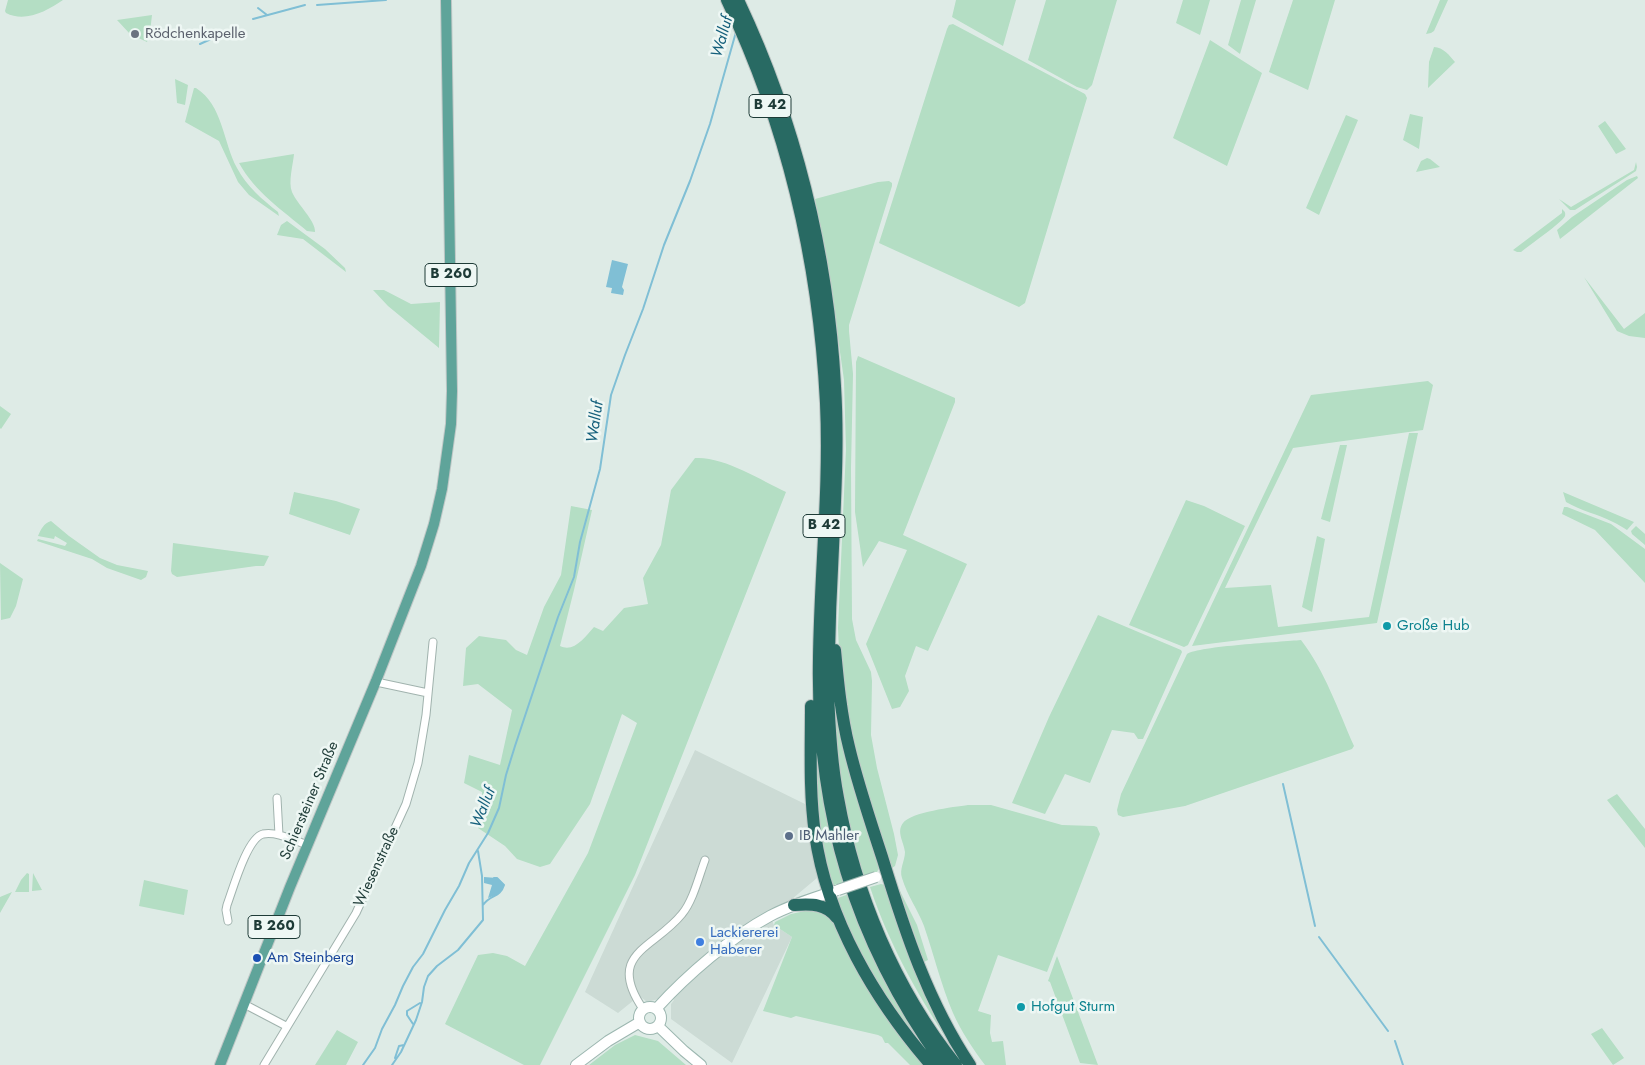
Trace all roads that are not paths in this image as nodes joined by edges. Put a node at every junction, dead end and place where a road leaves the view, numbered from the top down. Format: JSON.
{"nodes":[{"id":1,"x":446,"y":0,"type":"edge"},
{"id":2,"x":727,"y":0,"type":"edge"},
{"id":3,"x":738,"y":0,"type":"edge"},
{"id":4,"x":806,"y":214,"type":"junction"},
{"id":5,"x":831,"y":580,"type":"junction"},
{"id":6,"x":820,"y":621,"type":"junction"},
{"id":7,"x":433,"y":642,"type":"dead end"},
{"id":8,"x":381,"y":683,"type":"dead end"},
{"id":9,"x":428,"y":693,"type":"junction"},
{"id":10,"x":277,"y":798,"type":"dead end"},
{"id":11,"x":279,"y":835,"type":"junction"},
{"id":12,"x":308,"y":845,"type":"junction"},
{"id":13,"x":705,"y":860,"type":"dead end"},
{"id":14,"x":881,"y":876,"type":"junction"},
{"id":15,"x":833,"y":891,"type":"junction"},
{"id":16,"x":794,"y":905,"type":"junction"},
{"id":17,"x":228,"y":921,"type":"dead end"},
{"id":18,"x":839,"y":921,"type":"junction"},
{"id":19,"x":244,"y":1004,"type":"junction"},
{"id":20,"x":657,"y":1008,"type":"junction"},
{"id":21,"x":643,"y":1009,"type":"junction"},
{"id":22,"x":640,"y":1022,"type":"junction"},
{"id":23,"x":286,"y":1026,"type":"junction"},
{"id":24,"x":658,"y":1026,"type":"junction"},
{"id":25,"x":220,"y":1065,"type":"edge"},
{"id":26,"x":264,"y":1065,"type":"edge"},
{"id":27,"x":576,"y":1065,"type":"edge"},
{"id":28,"x":701,"y":1065,"type":"edge"},
{"id":29,"x":931,"y":1065,"type":"edge"},
{"id":30,"x":944,"y":1065,"type":"edge"},
{"id":31,"x":956,"y":1065,"type":"edge"},
{"id":32,"x":970,"y":1065,"type":"edge"}],
"edges":[{"from":1,"to":12,"type":"main road","name":"Schiersteiner Straße","number":"B 260"},
{"from":2,"to":4,"type":"highway","number":"B 42"},
{"from":3,"to":4,"type":"highway","number":"B 42"},
{"from":4,"to":5,"type":"highway","number":"B 42"},
{"from":4,"to":6,"type":"highway","number":"B 42"},
{"from":5,"to":14,"type":"highway"},
{"from":5,"to":31,"type":"highway","number":"B 42"},
{"from":6,"to":15,"type":"highway"},
{"from":6,"to":30,"type":"highway","number":"B 42"},
{"from":7,"to":9,"type":"street","name":"Wiesenstraße"},
{"from":8,"to":9,"type":"street"},
{"from":9,"to":23,"type":"street","name":"Wiesenstraße"},
{"from":10,"to":11,"type":"street"},
{"from":11,"to":12,"type":"street"},
{"from":11,"to":17,"type":"street"},
{"from":12,"to":19,"type":"main road","name":"Schiersteiner Straße","number":"B 260"},
{"from":13,"to":21,"type":"street"},
{"from":14,"to":15,"type":"main road","bridge":true},
{"from":14,"to":32,"type":"highway"},
{"from":15,"to":16,"type":"main road"},
{"from":15,"to":18,"type":"highway"},
{"from":16,"to":18,"type":"highway"},
{"from":16,"to":20,"type":"main road"},
{"from":18,"to":29,"type":"highway"},
{"from":19,"to":23,"type":"street"},
{"from":19,"to":25,"type":"main road","name":"Schiersteiner Straße","number":"B 260"},
{"from":20,"to":21,"type":"main road"},
{"from":20,"to":24,"type":"main road"},
{"from":21,"to":22,"type":"main road"},
{"from":22,"to":24,"type":"main road"},
{"from":22,"to":27,"type":"main road"},
{"from":23,"to":26,"type":"street","name":"Wiesenstraße"},
{"from":24,"to":28,"type":"main road"}]}
